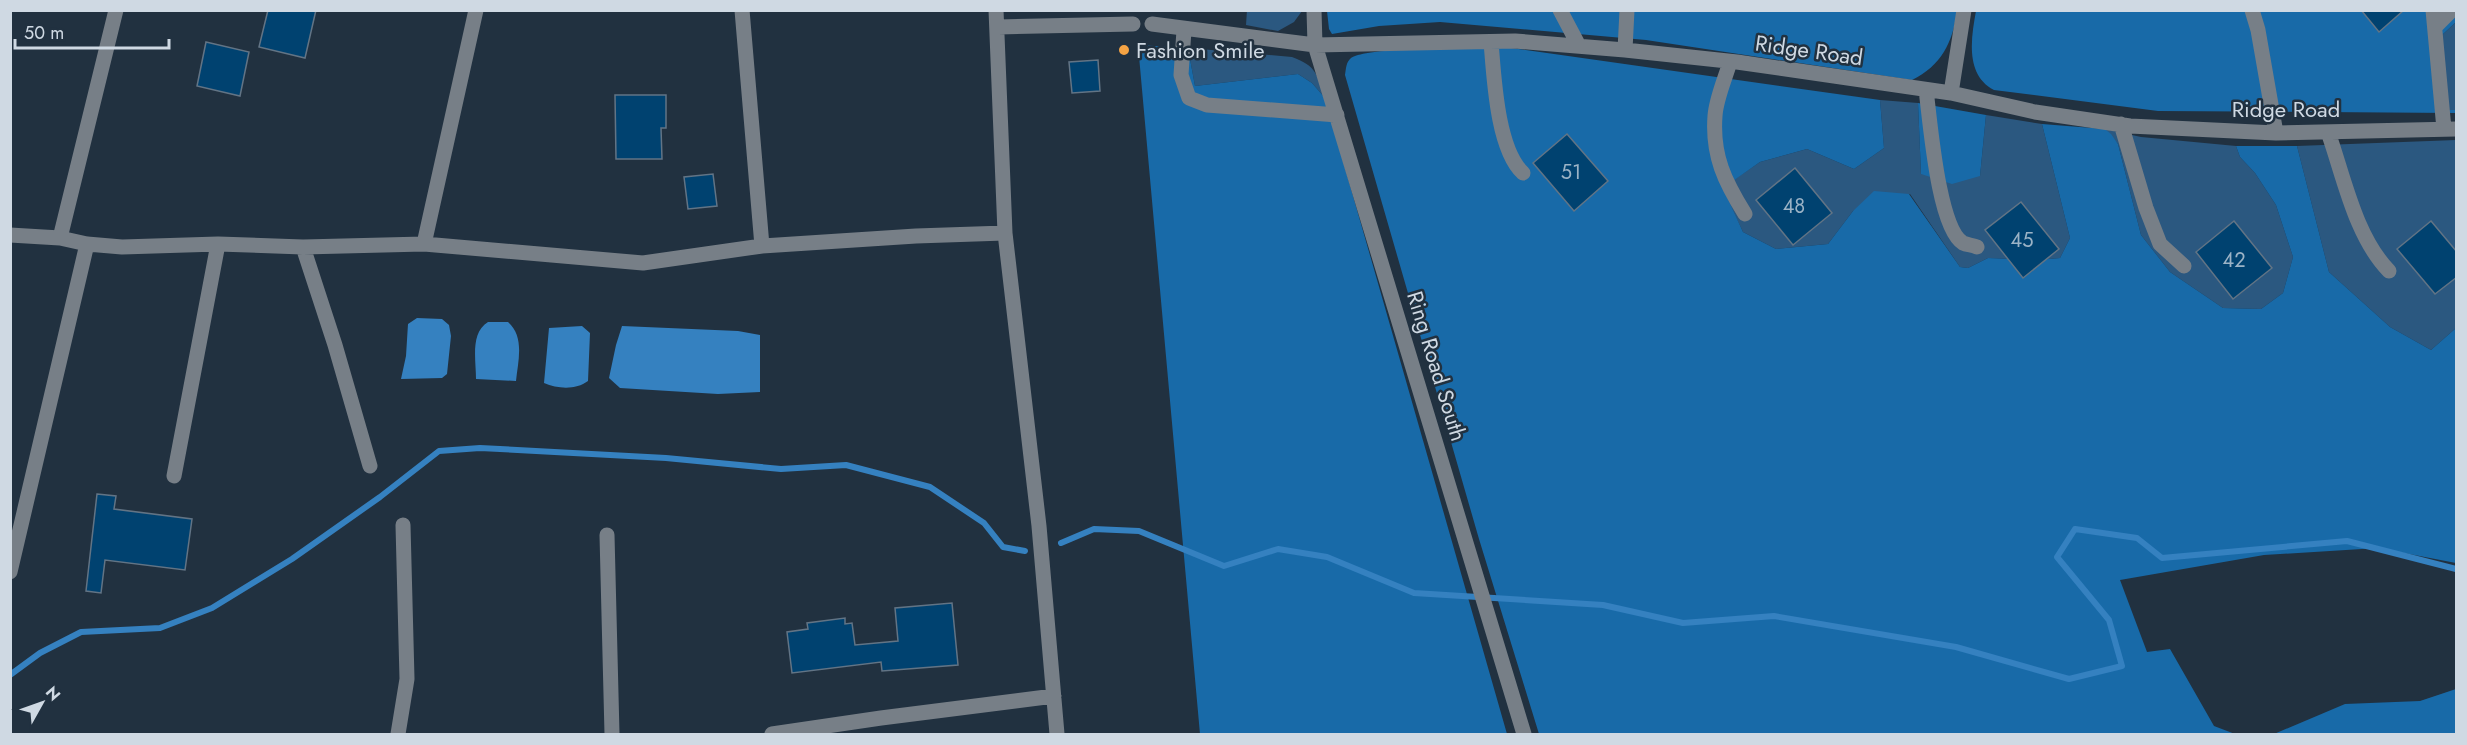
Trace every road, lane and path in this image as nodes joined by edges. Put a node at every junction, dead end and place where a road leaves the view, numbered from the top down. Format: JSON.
{"nodes":[{"id":1,"x":116,"y":10,"type":"edge"},
{"id":2,"x":476,"y":10,"type":"edge"},
{"id":3,"x":742,"y":10,"type":"edge"},
{"id":4,"x":996,"y":10,"type":"edge"},
{"id":5,"x":1314,"y":10,"type":"edge"},
{"id":6,"x":1560,"y":10,"type":"edge"},
{"id":7,"x":1627,"y":10,"type":"edge"},
{"id":8,"x":1964,"y":10,"type":"edge"},
{"id":9,"x":2252,"y":10,"type":"edge"},
{"id":10,"x":2452,"y":10,"type":"edge"},
{"id":11,"x":2435,"y":18,"type":"edge"},
{"id":12,"x":1133,"y":24,"type":"dead end"},
{"id":13,"x":1152,"y":24,"type":"dead end"},
{"id":14,"x":998,"y":27,"type":"junction"},
{"id":15,"x":1184,"y":30,"type":"junction"},
{"id":16,"x":1491,"y":42,"type":"junction"},
{"id":17,"x":1315,"y":45,"type":"junction"},
{"id":18,"x":1579,"y":46,"type":"junction"},
{"id":19,"x":1625,"y":50,"type":"junction"},
{"id":20,"x":1730,"y":62,"type":"junction"},
{"id":21,"x":1926,"y":90,"type":"junction"},
{"id":22,"x":1951,"y":93,"type":"junction"},
{"id":23,"x":1337,"y":115,"type":"junction"},
{"id":24,"x":2121,"y":124,"type":"junction"},
{"id":25,"x":2450,"y":129,"type":"edge"},
{"id":26,"x":2328,"y":132,"type":"junction"},
{"id":27,"x":2276,"y":134,"type":"junction"},
{"id":28,"x":1523,"y":173,"type":"dead end"},
{"id":29,"x":1745,"y":214,"type":"dead end"},
{"id":30,"x":1005,"y":233,"type":"junction"},
{"id":31,"x":10,"y":235,"type":"edge"},
{"id":32,"x":60,"y":238,"type":"junction"},
{"id":33,"x":87,"y":244,"type":"junction"},
{"id":34,"x":218,"y":244,"type":"junction"},
{"id":35,"x":424,"y":244,"type":"junction"},
{"id":36,"x":762,"y":246,"type":"junction"},
{"id":37,"x":303,"y":247,"type":"junction"},
{"id":38,"x":1977,"y":247,"type":"dead end"},
{"id":39,"x":2184,"y":266,"type":"dead end"},
{"id":40,"x":2389,"y":271,"type":"dead end"},
{"id":41,"x":370,"y":466,"type":"dead end"},
{"id":42,"x":174,"y":476,"type":"dead end"},
{"id":43,"x":403,"y":525,"type":"dead end"},
{"id":44,"x":607,"y":535,"type":"dead end"},
{"id":45,"x":10,"y":572,"type":"edge"},
{"id":46,"x":1054,"y":696,"type":"junction"},
{"id":47,"x":398,"y":735,"type":"edge"},
{"id":48,"x":612,"y":735,"type":"edge"},
{"id":49,"x":772,"y":735,"type":"edge"},
{"id":50,"x":1057,"y":735,"type":"edge"},
{"id":51,"x":1524,"y":735,"type":"edge"}],
"edges":[{"from":1,"to":32,"type":"street"},
{"from":2,"to":35,"type":"street"},
{"from":3,"to":36,"type":"street"},
{"from":4,"to":14,"type":"street"},
{"from":5,"to":17,"type":"street","name":"Ring Road South"},
{"from":6,"to":18,"type":"street"},
{"from":7,"to":19,"type":"street"},
{"from":8,"to":22,"type":"street"},
{"from":9,"to":27,"type":"street"},
{"from":10,"to":11,"type":"street"},
{"from":11,"to":25,"type":"street"},
{"from":12,"to":14,"type":"street"},
{"from":13,"to":15,"type":"street","name":"Ridge Road"},
{"from":14,"to":30,"type":"street"},
{"from":15,"to":17,"type":"street","name":"Ridge Road"},
{"from":15,"to":23,"type":"street"},
{"from":16,"to":17,"type":"street","name":"Ridge Road"},
{"from":16,"to":18,"type":"street","name":"Ridge Road"},
{"from":16,"to":28,"type":"street"},
{"from":17,"to":23,"type":"street","name":"Ring Road South"},
{"from":18,"to":19,"type":"street","name":"Ridge Road"},
{"from":19,"to":20,"type":"street","name":"Ridge Road"},
{"from":20,"to":21,"type":"street","name":"Ridge Road"},
{"from":20,"to":29,"type":"street"},
{"from":21,"to":22,"type":"street","name":"Ridge Road"},
{"from":21,"to":38,"type":"street"},
{"from":22,"to":24,"type":"street","name":"Ridge Road"},
{"from":23,"to":51,"type":"street","name":"Ring Road South"},
{"from":24,"to":27,"type":"street","name":"Ridge Road"},
{"from":24,"to":39,"type":"street"},
{"from":25,"to":26,"type":"street","name":"Ridge Road"},
{"from":26,"to":27,"type":"street","name":"Ridge Road"},
{"from":26,"to":40,"type":"street"},
{"from":30,"to":36,"type":"street"},
{"from":30,"to":46,"type":"street"},
{"from":31,"to":32,"type":"street"},
{"from":32,"to":33,"type":"street"},
{"from":33,"to":34,"type":"street"},
{"from":33,"to":45,"type":"street"},
{"from":34,"to":37,"type":"street"},
{"from":34,"to":42,"type":"street"},
{"from":35,"to":36,"type":"street"},
{"from":35,"to":37,"type":"street"},
{"from":37,"to":41,"type":"street"},
{"from":43,"to":47,"type":"street"},
{"from":44,"to":48,"type":"street"},
{"from":46,"to":49,"type":"street"},
{"from":46,"to":50,"type":"street"}]}
